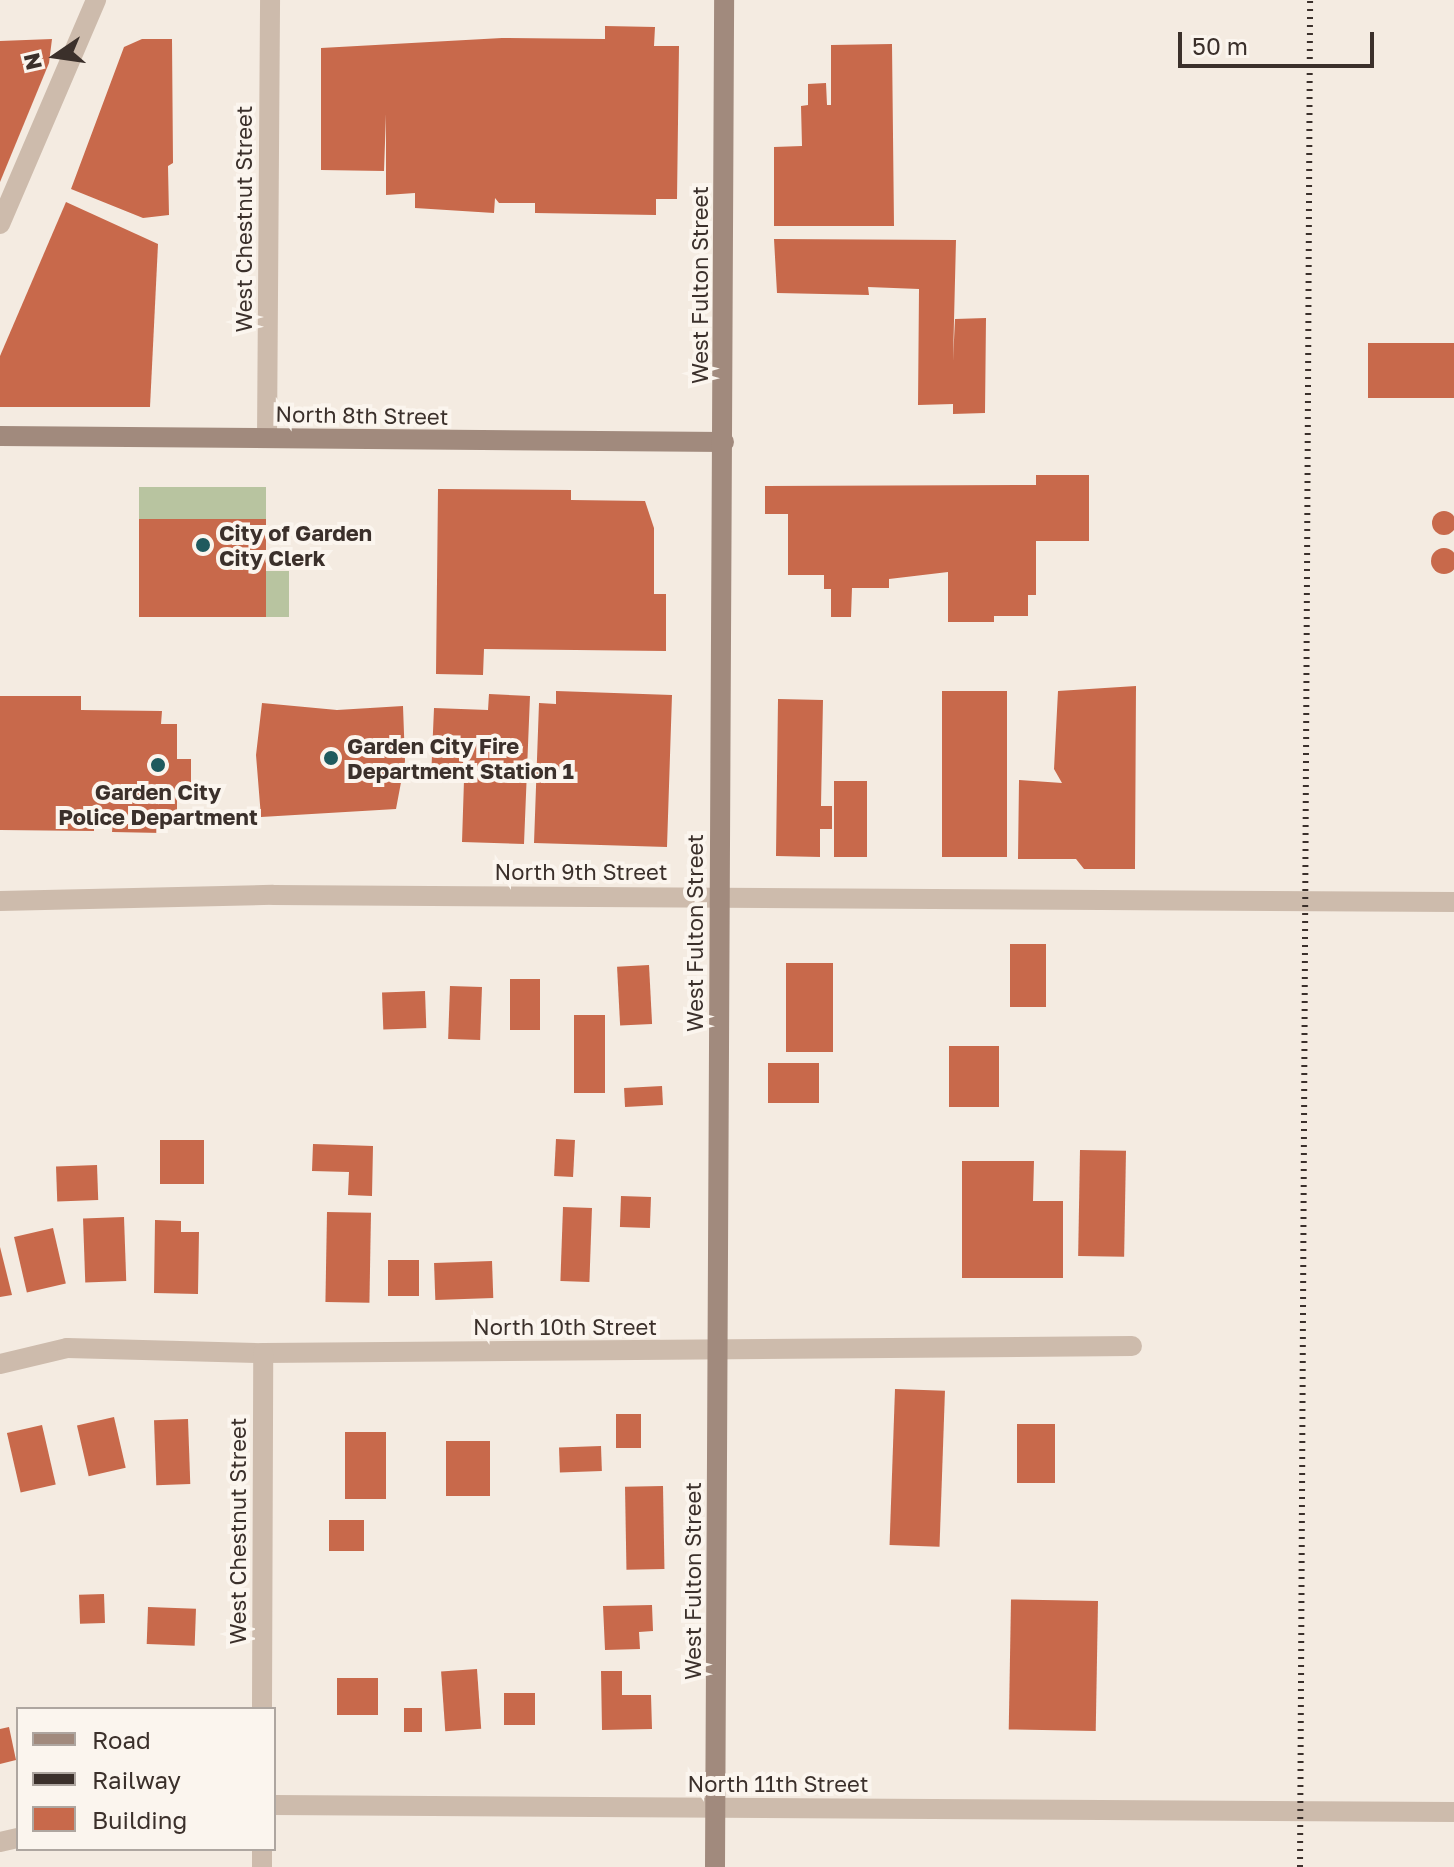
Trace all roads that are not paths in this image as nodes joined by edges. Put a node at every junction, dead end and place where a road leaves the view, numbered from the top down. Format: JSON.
{"nodes":[{"id":1,"x":96,"y":0,"type":"edge"},
{"id":2,"x":270,"y":0,"type":"edge"},
{"id":3,"x":724,"y":0,"type":"edge"},
{"id":4,"x":0,"y":224,"type":"edge"},
{"id":5,"x":0,"y":436,"type":"edge"},
{"id":6,"x":267,"y":438,"type":"junction"},
{"id":7,"x":724,"y":442,"type":"junction"},
{"id":8,"x":719,"y":897,"type":"junction"},
{"id":9,"x":0,"y":901,"type":"edge"},
{"id":10,"x":1454,"y":902,"type":"edge"},
{"id":11,"x":1132,"y":1346,"type":"dead end"},
{"id":12,"x":718,"y":1351,"type":"junction"},
{"id":13,"x":263,"y":1353,"type":"junction"},
{"id":14,"x":0,"y":1364,"type":"edge"},
{"id":15,"x":262,"y":1707,"type":"edge"},
{"id":16,"x":276,"y":1805,"type":"edge"},
{"id":17,"x":716,"y":1807,"type":"junction"},
{"id":18,"x":1454,"y":1812,"type":"edge"},
{"id":19,"x":715,"y":1867,"type":"edge"}],
"edges":[{"from":1,"to":4,"type":"street"},
{"from":2,"to":6,"type":"street","name":"West Chestnut Street"},
{"from":3,"to":7,"type":"street","name":"West Fulton Street"},
{"from":5,"to":6,"type":"street","name":"North 8th Street"},
{"from":6,"to":7,"type":"street","name":"North 8th Street"},
{"from":7,"to":8,"type":"street","name":"West Fulton Street"},
{"from":8,"to":9,"type":"street","name":"North 9th Street"},
{"from":8,"to":10,"type":"street","name":"North 9th Street"},
{"from":8,"to":12,"type":"street","name":"West Fulton Street"},
{"from":11,"to":12,"type":"street","name":"North 10th Street"},
{"from":12,"to":13,"type":"street","name":"North 10th Street"},
{"from":12,"to":17,"type":"street","name":"West Fulton Street"},
{"from":13,"to":14,"type":"street","name":"North 10th Street"},
{"from":13,"to":15,"type":"street","name":"West Chestnut Street"},
{"from":16,"to":17,"type":"street","name":"North 11th Street"},
{"from":17,"to":18,"type":"street","name":"North 11th Street"},
{"from":17,"to":19,"type":"street","name":"West Fulton Street"}]}
